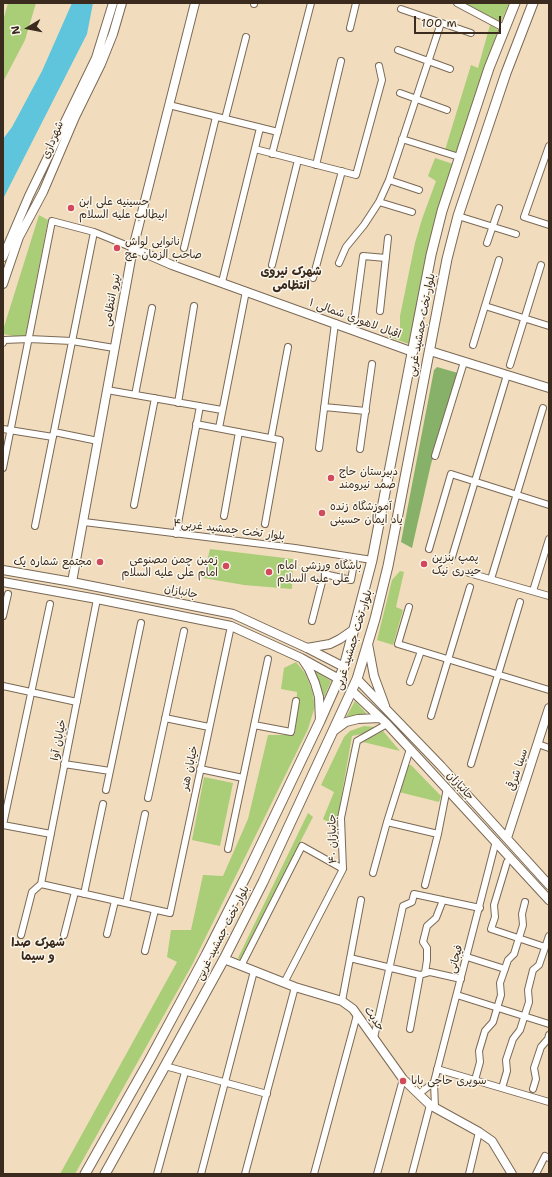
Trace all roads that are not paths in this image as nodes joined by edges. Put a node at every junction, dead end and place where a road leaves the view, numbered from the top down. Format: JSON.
{"nodes":[{"id":1,"x":113,"y":3,"type":"edge"},
{"id":2,"x":122,"y":3,"type":"edge"},
{"id":3,"x":196,"y":3,"type":"edge"},
{"id":4,"x":311,"y":3,"type":"edge"},
{"id":5,"x":356,"y":3,"type":"edge"},
{"id":6,"x":457,"y":3,"type":"edge"},
{"id":7,"x":515,"y":3,"type":"edge"},
{"id":8,"x":533,"y":3,"type":"edge"},
{"id":9,"x":401,"y":9,"type":"dead end"},
{"id":10,"x":441,"y":23,"type":"junction"},
{"id":11,"x":350,"y":28,"type":"dead end"},
{"id":12,"x":504,"y":28,"type":"junction"},
{"id":13,"x":471,"y":33,"type":"dead end"},
{"id":14,"x":246,"y":37,"type":"dead end"},
{"id":15,"x":398,"y":50,"type":"dead end"},
{"id":16,"x":341,"y":61,"type":"dead end"},
{"id":17,"x":428,"y":61,"type":"junction"},
{"id":18,"x":379,"y":66,"type":"dead end"},
{"id":19,"x":450,"y":68,"type":"dead end"},
{"id":20,"x":400,"y":94,"type":"dead end"},
{"id":21,"x":416,"y":99,"type":"junction"},
{"id":22,"x":169,"y":105,"type":"junction"},
{"id":23,"x":447,"y":110,"type":"dead end"},
{"id":24,"x":216,"y":117,"type":"junction"},
{"id":25,"x":225,"y":119,"type":"junction"},
{"id":26,"x":260,"y":128,"type":"junction"},
{"id":27,"x":278,"y":132,"type":"junction"},
{"id":28,"x":402,"y":139,"type":"junction"},
{"id":29,"x":549,"y":146,"type":"edge"},
{"id":30,"x":255,"y":149,"type":"junction"},
{"id":31,"x":272,"y":154,"type":"junction"},
{"id":32,"x":459,"y":157,"type":"junction"},
{"id":33,"x":298,"y":160,"type":"junction"},
{"id":34,"x":316,"y":164,"type":"junction"},
{"id":35,"x":342,"y":171,"type":"junction"},
{"id":36,"x":389,"y":180,"type":"junction"},
{"id":37,"x":419,"y":190,"type":"dead end"},
{"id":38,"x":379,"y":202,"type":"junction"},
{"id":39,"x":499,"y":208,"type":"dead end"},
{"id":40,"x":442,"y":211,"type":"junction"},
{"id":41,"x":412,"y":212,"type":"dead end"},
{"id":42,"x":458,"y":216,"type":"junction"},
{"id":43,"x":549,"y":225,"type":"edge"},
{"id":44,"x":492,"y":227,"type":"junction"},
{"id":45,"x":94,"y":232,"type":"junction"},
{"id":46,"x":516,"y":234,"type":"dead end"},
{"id":47,"x":388,"y":238,"type":"dead end"},
{"id":48,"x":487,"y":243,"type":"dead end"},
{"id":49,"x":133,"y":248,"type":"junction"},
{"id":50,"x":184,"y":248,"type":"dead end"},
{"id":51,"x":3,"y":257,"type":"edge"},
{"id":52,"x":386,"y":258,"type":"junction"},
{"id":53,"x":499,"y":260,"type":"dead end"},
{"id":54,"x":339,"y":263,"type":"dead end"},
{"id":55,"x":272,"y":265,"type":"dead end"},
{"id":56,"x":541,"y":265,"type":"dead end"},
{"id":57,"x":313,"y":278,"type":"dead end"},
{"id":58,"x":222,"y":282,"type":"junction"},
{"id":59,"x":3,"y":284,"type":"edge"},
{"id":60,"x":246,"y":291,"type":"junction"},
{"id":61,"x":194,"y":306,"type":"dead end"},
{"id":62,"x":485,"y":306,"type":"junction"},
{"id":63,"x":152,"y":308,"type":"dead end"},
{"id":64,"x":380,"y":311,"type":"dead end"},
{"id":65,"x":524,"y":318,"type":"junction"},
{"id":66,"x":334,"y":323,"type":"junction"},
{"id":67,"x":549,"y":326,"type":"edge"},
{"id":68,"x":353,"y":330,"type":"junction"},
{"id":69,"x":28,"y":339,"type":"junction"},
{"id":70,"x":72,"y":341,"type":"junction"},
{"id":71,"x":3,"y":343,"type":"edge"},
{"id":72,"x":473,"y":345,"type":"dead end"},
{"id":73,"x":288,"y":346,"type":"dead end"},
{"id":74,"x":114,"y":348,"type":"junction"},
{"id":75,"x":430,"y":351,"type":"junction"},
{"id":76,"x":413,"y":352,"type":"junction"},
{"id":77,"x":464,"y":362,"type":"junction"},
{"id":78,"x":372,"y":364,"type":"dead end"},
{"id":79,"x":510,"y":365,"type":"dead end"},
{"id":80,"x":507,"y":375,"type":"junction"},
{"id":81,"x":549,"y":388,"type":"edge"},
{"id":82,"x":107,"y":390,"type":"junction"},
{"id":83,"x":135,"y":395,"type":"junction"},
{"id":84,"x":155,"y":398,"type":"junction"},
{"id":85,"x":178,"y":403,"type":"junction"},
{"id":86,"x":200,"y":406,"type":"junction"},
{"id":87,"x":324,"y":407,"type":"junction"},
{"id":88,"x":543,"y":408,"type":"dead end"},
{"id":89,"x":222,"y":410,"type":"junction"},
{"id":90,"x":366,"y":411,"type":"junction"},
{"id":91,"x":196,"y":424,"type":"junction"},
{"id":92,"x":219,"y":428,"type":"junction"},
{"id":93,"x":3,"y":429,"type":"edge"},
{"id":94,"x":10,"y":430,"type":"junction"},
{"id":95,"x":239,"y":432,"type":"junction"},
{"id":96,"x":53,"y":435,"type":"junction"},
{"id":97,"x":397,"y":435,"type":"junction"},
{"id":98,"x":271,"y":438,"type":"junction"},
{"id":99,"x":413,"y":438,"type":"junction"},
{"id":100,"x":98,"y":441,"type":"junction"},
{"id":101,"x":319,"y":448,"type":"dead end"},
{"id":102,"x":360,"y":449,"type":"dead end"},
{"id":103,"x":435,"y":456,"type":"dead end"},
{"id":104,"x":3,"y":468,"type":"edge"},
{"id":105,"x":475,"y":482,"type":"junction"},
{"id":106,"x":517,"y":495,"type":"junction"},
{"id":107,"x":134,"y":505,"type":"dead end"},
{"id":108,"x":549,"y":505,"type":"edge"},
{"id":109,"x":224,"y":516,"type":"dead end"},
{"id":110,"x":84,"y":522,"type":"junction"},
{"id":111,"x":265,"y":524,"type":"dead end"},
{"id":112,"x":35,"y":526,"type":"dead end"},
{"id":113,"x":176,"y":534,"type":"junction"},
{"id":114,"x":549,"y":539,"type":"edge"},
{"id":115,"x":429,"y":549,"type":"dead end"},
{"id":116,"x":452,"y":557,"type":"dead end"},
{"id":117,"x":355,"y":558,"type":"junction"},
{"id":118,"x":372,"y":560,"type":"junction"},
{"id":119,"x":3,"y":570,"type":"edge"},
{"id":120,"x":469,"y":573,"type":"dead end"},
{"id":121,"x":491,"y":579,"type":"junction"},
{"id":122,"x":3,"y":582,"type":"edge"},
{"id":123,"x":72,"y":582,"type":"junction"},
{"id":124,"x":470,"y":587,"type":"dead end"},
{"id":125,"x":533,"y":591,"type":"junction"},
{"id":126,"x":8,"y":594,"type":"dead end"},
{"id":127,"x":549,"y":596,"type":"edge"},
{"id":128,"x":97,"y":599,"type":"junction"},
{"id":129,"x":168,"y":601,"type":"junction"},
{"id":130,"x":520,"y":602,"type":"dead end"},
{"id":131,"x":50,"y":604,"type":"dead end"},
{"id":132,"x":409,"y":607,"type":"dead end"},
{"id":133,"x":166,"y":613,"type":"junction"},
{"id":134,"x":3,"y":616,"type":"edge"},
{"id":135,"x":312,"y":621,"type":"dead end"},
{"id":136,"x":141,"y":623,"type":"dead end"},
{"id":137,"x":230,"y":626,"type":"junction"},
{"id":138,"x":353,"y":630,"type":"junction"},
{"id":139,"x":184,"y":631,"type":"dead end"},
{"id":140,"x":368,"y":644,"type":"junction"},
{"id":141,"x":307,"y":648,"type":"junction"},
{"id":142,"x":421,"y":651,"type":"junction"},
{"id":143,"x":301,"y":658,"type":"junction"},
{"id":144,"x":268,"y":659,"type":"dead end"},
{"id":145,"x":448,"y":660,"type":"junction"},
{"id":146,"x":344,"y":667,"type":"junction"},
{"id":147,"x":498,"y":675,"type":"junction"},
{"id":148,"x":339,"y":679,"type":"junction"},
{"id":149,"x":357,"y":679,"type":"junction"},
{"id":150,"x":410,"y":682,"type":"dead end"},
{"id":151,"x":3,"y":686,"type":"edge"},
{"id":152,"x":549,"y":690,"type":"edge"},
{"id":153,"x":352,"y":691,"type":"junction"},
{"id":154,"x":31,"y":692,"type":"junction"},
{"id":155,"x":296,"y":701,"type":"dead end"},
{"id":156,"x":77,"y":702,"type":"junction"},
{"id":157,"x":386,"y":708,"type":"junction"},
{"id":158,"x":549,"y":708,"type":"edge"},
{"id":159,"x":431,"y":716,"type":"dead end"},
{"id":160,"x":165,"y":718,"type":"junction"},
{"id":161,"x":380,"y":718,"type":"junction"},
{"id":162,"x":320,"y":721,"type":"junction"},
{"id":163,"x":387,"y":724,"type":"junction"},
{"id":164,"x":254,"y":725,"type":"junction"},
{"id":165,"x":209,"y":727,"type":"junction"},
{"id":166,"x":335,"y":730,"type":"junction"},
{"id":167,"x":538,"y":744,"type":"junction"},
{"id":168,"x":549,"y":748,"type":"edge"},
{"id":169,"x":410,"y":749,"type":"junction"},
{"id":170,"x":64,"y":764,"type":"junction"},
{"id":171,"x":471,"y":764,"type":"dead end"},
{"id":172,"x":441,"y":766,"type":"junction"},
{"id":173,"x":200,"y":769,"type":"junction"},
{"id":174,"x":110,"y":771,"type":"junction"},
{"id":175,"x":434,"y":774,"type":"junction"},
{"id":176,"x":243,"y":778,"type":"junction"},
{"id":177,"x":447,"y":788,"type":"junction"},
{"id":178,"x":106,"y":790,"type":"dead end"},
{"id":179,"x":148,"y":798,"type":"dead end"},
{"id":180,"x":103,"y":804,"type":"dead end"},
{"id":181,"x":145,"y":814,"type":"dead end"},
{"id":182,"x":387,"y":822,"type":"junction"},
{"id":183,"x":3,"y":825,"type":"edge"},
{"id":184,"x":269,"y":826,"type":"junction"},
{"id":185,"x":286,"y":833,"type":"junction"},
{"id":186,"x":51,"y":834,"type":"junction"},
{"id":187,"x":438,"y":834,"type":"junction"},
{"id":188,"x":507,"y":838,"type":"junction"},
{"id":189,"x":496,"y":841,"type":"junction"},
{"id":190,"x":228,"y":849,"type":"dead end"},
{"id":191,"x":507,"y":862,"type":"dead end"},
{"id":192,"x":343,"y":870,"type":"junction"},
{"id":193,"x":373,"y":874,"type":"dead end"},
{"id":194,"x":41,"y":884,"type":"junction"},
{"id":195,"x":549,"y":884,"type":"edge"},
{"id":196,"x":426,"y":885,"type":"dead end"},
{"id":197,"x":75,"y":892,"type":"junction"},
{"id":198,"x":84,"y":894,"type":"junction"},
{"id":199,"x":361,"y":900,"type":"dead end"},
{"id":200,"x":443,"y":900,"type":"junction"},
{"id":201,"x":549,"y":900,"type":"edge"},
{"id":202,"x":115,"y":901,"type":"junction"},
{"id":203,"x":525,"y":902,"type":"dead end"},
{"id":204,"x":126,"y":903,"type":"junction"},
{"id":205,"x":480,"y":908,"type":"junction"},
{"id":206,"x":155,"y":910,"type":"junction"},
{"id":207,"x":107,"y":934,"type":"dead end"},
{"id":208,"x":21,"y":935,"type":"dead end"},
{"id":209,"x":64,"y":935,"type":"dead end"},
{"id":210,"x":549,"y":936,"type":"edge"},
{"id":211,"x":519,"y":938,"type":"junction"},
{"id":212,"x":545,"y":947,"type":"junction"},
{"id":213,"x":145,"y":951,"type":"dead end"},
{"id":214,"x":467,"y":957,"type":"junction"},
{"id":215,"x":350,"y":958,"type":"junction"},
{"id":216,"x":224,"y":959,"type":"junction"},
{"id":217,"x":241,"y":966,"type":"junction"},
{"id":218,"x":390,"y":968,"type":"junction"},
{"id":219,"x":505,"y":969,"type":"junction"},
{"id":220,"x":254,"y":971,"type":"junction"},
{"id":221,"x":423,"y":974,"type":"junction"},
{"id":222,"x":461,"y":979,"type":"junction"},
{"id":223,"x":284,"y":983,"type":"junction"},
{"id":224,"x":295,"y":987,"type":"junction"},
{"id":225,"x":457,"y":995,"type":"junction"},
{"id":226,"x":342,"y":1001,"type":"junction"},
{"id":227,"x":497,"y":1008,"type":"junction"},
{"id":228,"x":357,"y":1014,"type":"junction"},
{"id":229,"x":524,"y":1016,"type":"junction"},
{"id":230,"x":549,"y":1024,"type":"edge"},
{"id":231,"x":410,"y":1029,"type":"dead end"},
{"id":232,"x":549,"y":1035,"type":"edge"},
{"id":233,"x":374,"y":1038,"type":"junction"},
{"id":234,"x":165,"y":1066,"type":"junction"},
{"id":235,"x":437,"y":1069,"type":"junction"},
{"id":236,"x":185,"y":1072,"type":"junction"},
{"id":237,"x":403,"y":1079,"type":"junction"},
{"id":238,"x":475,"y":1080,"type":"junction"},
{"id":239,"x":225,"y":1082,"type":"junction"},
{"id":240,"x":434,"y":1082,"type":"junction"},
{"id":241,"x":502,"y":1088,"type":"junction"},
{"id":242,"x":533,"y":1089,"type":"dead end"},
{"id":243,"x":267,"y":1094,"type":"junction"},
{"id":244,"x":419,"y":1094,"type":"junction"},
{"id":245,"x":549,"y":1102,"type":"edge"},
{"id":246,"x":433,"y":1106,"type":"junction"},
{"id":247,"x":479,"y":1132,"type":"junction"},
{"id":248,"x":549,"y":1158,"type":"edge"},
{"id":249,"x":505,"y":1164,"type":"junction"},
{"id":250,"x":85,"y":1174,"type":"edge"},
{"id":251,"x":105,"y":1174,"type":"edge"},
{"id":252,"x":158,"y":1174,"type":"edge"},
{"id":253,"x":202,"y":1174,"type":"edge"},
{"id":254,"x":245,"y":1174,"type":"edge"},
{"id":255,"x":314,"y":1174,"type":"edge"},
{"id":256,"x":377,"y":1174,"type":"edge"},
{"id":257,"x":412,"y":1174,"type":"edge"},
{"id":258,"x":469,"y":1174,"type":"edge"},
{"id":259,"x":502,"y":1174,"type":"edge"},
{"id":260,"x":512,"y":1174,"type":"edge"},
{"id":261,"x":536,"y":1174,"type":"edge"}],
"edges":[{"from":1,"to":51,"type":"street","name":"شهرداری"},
{"from":2,"to":59,"type":"street","name":"شهرداری"},
{"from":3,"to":22,"type":"street","name":"نیرو انتظامی"},
{"from":4,"to":27,"type":"street"},
{"from":5,"to":11,"type":"street"},
{"from":6,"to":12,"type":"street"},
{"from":7,"to":12,"type":"main road","name":"بلوار تخت جمشید غربی"},
{"from":8,"to":42,"type":"main road","name":"بلوار تخت جمشید غربی"},
{"from":9,"to":10,"type":"street"},
{"from":10,"to":13,"type":"street"},
{"from":10,"to":17,"type":"street"},
{"from":12,"to":32,"type":"main road","name":"بلوار تخت جمشید غربی"},
{"from":14,"to":25,"type":"street"},
{"from":15,"to":17,"type":"street"},
{"from":16,"to":34,"type":"street"},
{"from":17,"to":19,"type":"street"},
{"from":17,"to":21,"type":"street"},
{"from":18,"to":35,"type":"street"},
{"from":20,"to":21,"type":"street"},
{"from":21,"to":23,"type":"street"},
{"from":21,"to":28,"type":"street"},
{"from":22,"to":24,"type":"street"},
{"from":22,"to":49,"type":"street","name":"نیرو انتظامی"},
{"from":24,"to":25,"type":"street"},
{"from":24,"to":50,"type":"street"},
{"from":25,"to":26,"type":"street"},
{"from":26,"to":27,"type":"street"},
{"from":26,"to":30,"type":"street"},
{"from":27,"to":31,"type":"street"},
{"from":28,"to":32,"type":"street"},
{"from":28,"to":36,"type":"street"},
{"from":29,"to":43,"type":"street"},
{"from":30,"to":31,"type":"street"},
{"from":30,"to":58,"type":"street"},
{"from":31,"to":33,"type":"street"},
{"from":32,"to":40,"type":"main road","name":"بلوار تخت جمشید غربی"},
{"from":33,"to":34,"type":"street"},
{"from":33,"to":55,"type":"street"},
{"from":34,"to":35,"type":"street"},
{"from":35,"to":57,"type":"street"},
{"from":36,"to":37,"type":"street"},
{"from":36,"to":38,"type":"street"},
{"from":38,"to":41,"type":"street"},
{"from":38,"to":54,"type":"street"},
{"from":39,"to":44,"type":"street"},
{"from":40,"to":42,"type":"main road"},
{"from":40,"to":76,"type":"main road","name":"بلوار تخت جمشید غربی"},
{"from":42,"to":44,"type":"street"},
{"from":42,"to":75,"type":"main road","name":"بلوار تخت جمشید غربی"},
{"from":44,"to":46,"type":"street"},
{"from":44,"to":48,"type":"street"},
{"from":45,"to":49,"type":"street"},
{"from":45,"to":69,"type":"street"},
{"from":45,"to":70,"type":"street"},
{"from":47,"to":52,"type":"street"},
{"from":49,"to":58,"type":"street","name":"اقبال لاهوری شمالی ۱"},
{"from":49,"to":74,"type":"street","name":"نیرو انتظامی"},
{"from":52,"to":64,"type":"street"},
{"from":52,"to":68,"type":"street"},
{"from":53,"to":62,"type":"street"},
{"from":56,"to":65,"type":"street"},
{"from":58,"to":60,"type":"street","name":"اقبال لاهوری شمالی ۱"},
{"from":60,"to":66,"type":"street","name":"اقبال لاهوری شمالی ۱"},
{"from":60,"to":89,"type":"street"},
{"from":61,"to":85,"type":"street"},
{"from":62,"to":65,"type":"street"},
{"from":62,"to":72,"type":"street"},
{"from":63,"to":83,"type":"street"},
{"from":65,"to":67,"type":"street"},
{"from":65,"to":79,"type":"street"},
{"from":66,"to":68,"type":"street","name":"اقبال لاهوری شمالی ۱"},
{"from":66,"to":87,"type":"street"},
{"from":68,"to":76,"type":"street","name":"اقبال لاهوری شمالی ۱"},
{"from":69,"to":70,"type":"street"},
{"from":69,"to":71,"type":"street"},
{"from":69,"to":94,"type":"street"},
{"from":70,"to":74,"type":"street"},
{"from":70,"to":96,"type":"street"},
{"from":73,"to":98,"type":"street"},
{"from":74,"to":82,"type":"street","name":"نیرو انتظامی"},
{"from":75,"to":77,"type":"street"},
{"from":75,"to":99,"type":"main road","name":"بلوار تخت جمشید غربی"},
{"from":76,"to":97,"type":"main road","name":"بلوار تخت جمشید غربی"},
{"from":77,"to":80,"type":"street"},
{"from":77,"to":103,"type":"street"},
{"from":78,"to":90,"type":"street"},
{"from":80,"to":81,"type":"street"},
{"from":80,"to":105,"type":"street"},
{"from":82,"to":83,"type":"street"},
{"from":82,"to":100,"type":"street","name":"نیرو انتظامی"},
{"from":83,"to":84,"type":"street"},
{"from":84,"to":85,"type":"street"},
{"from":84,"to":107,"type":"street"},
{"from":85,"to":86,"type":"street"},
{"from":86,"to":89,"type":"street"},
{"from":86,"to":91,"type":"street"},
{"from":87,"to":90,"type":"street"},
{"from":87,"to":101,"type":"street"},
{"from":88,"to":106,"type":"street"},
{"from":89,"to":92,"type":"street"},
{"from":90,"to":102,"type":"street"},
{"from":91,"to":92,"type":"street"},
{"from":91,"to":113,"type":"street"},
{"from":92,"to":95,"type":"street"},
{"from":93,"to":94,"type":"street"},
{"from":94,"to":96,"type":"street"},
{"from":94,"to":104,"type":"street"},
{"from":95,"to":98,"type":"street"},
{"from":95,"to":109,"type":"street"},
{"from":96,"to":100,"type":"street"},
{"from":96,"to":112,"type":"street"},
{"from":97,"to":99,"type":"main road"},
{"from":97,"to":118,"type":"main road","name":"بلوار تخت جمشید غربی"},
{"from":98,"to":111,"type":"street"},
{"from":99,"to":140,"type":"main road","name":"بلوار تخت جمشید غربی"},
{"from":100,"to":110,"type":"street","name":"نیرو انتظامی"},
{"from":105,"to":106,"type":"street"},
{"from":105,"to":115,"type":"street"},
{"from":105,"to":116,"type":"street"},
{"from":106,"to":108,"type":"street"},
{"from":106,"to":121,"type":"street"},
{"from":110,"to":113,"type":"street","name":"بلوار تخت جمشید غربی۴"},
{"from":110,"to":123,"type":"street","name":"نیرو انتظامی"},
{"from":113,"to":117,"type":"street","name":"بلوار تخت جمشید غربی۴"},
{"from":114,"to":125,"type":"street"},
{"from":117,"to":118,"type":"street","name":"بلوار تخت جمشید غربی۴"},
{"from":117,"to":135,"type":"street"},
{"from":118,"to":138,"type":"main road","name":"بلوار تخت جمشید غربی"},
{"from":119,"to":123,"type":"street","name":"جانبازان"},
{"from":120,"to":121,"type":"street"},
{"from":121,"to":125,"type":"street"},
{"from":122,"to":128,"type":"street"},
{"from":123,"to":129,"type":"street","name":"جانبازان"},
{"from":124,"to":145,"type":"street"},
{"from":125,"to":127,"type":"street"},
{"from":126,"to":134,"type":"street"},
{"from":128,"to":133,"type":"street"},
{"from":128,"to":156,"type":"street","name":"خیابان آوا"},
{"from":129,"to":133,"type":"street"},
{"from":129,"to":141,"type":"street","name":"جانبازان"},
{"from":130,"to":147,"type":"street"},
{"from":131,"to":154,"type":"street"},
{"from":132,"to":142,"type":"street"},
{"from":133,"to":137,"type":"street"},
{"from":136,"to":174,"type":"street"},
{"from":137,"to":143,"type":"street"},
{"from":137,"to":165,"type":"street","name":"خیابان هنر"},
{"from":138,"to":141,"type":"street"},
{"from":138,"to":146,"type":"main road","name":"بلوار تخت جمشید غربی"},
{"from":139,"to":160,"type":"street"},
{"from":140,"to":149,"type":"main road","name":"بلوار تخت جمشید غربی"},
{"from":140,"to":157,"type":"street"},
{"from":141,"to":146,"type":"street","name":"جانبازان"},
{"from":142,"to":145,"type":"street"},
{"from":142,"to":150,"type":"street"},
{"from":143,"to":148,"type":"street"},
{"from":143,"to":162,"type":"street"},
{"from":144,"to":164,"type":"street"},
{"from":145,"to":147,"type":"street"},
{"from":145,"to":159,"type":"street"},
{"from":146,"to":148,"type":"main road","name":"بلوار تخت جمشید غربی"},
{"from":146,"to":149,"type":"main road"},
{"from":147,"to":152,"type":"street"},
{"from":147,"to":171,"type":"street"},
{"from":148,"to":153,"type":"main road"},
{"from":148,"to":162,"type":"main road","name":"بلوار تخت جمشید غربی"},
{"from":149,"to":153,"type":"main road","name":"بلوار تخت جمشید غربی"},
{"from":149,"to":157,"type":"street","name":"جانبازان"},
{"from":151,"to":154,"type":"street"},
{"from":153,"to":161,"type":"street","name":"جانبازان"},
{"from":153,"to":166,"type":"main road","name":"بلوار تخت جمشید غربی"},
{"from":154,"to":156,"type":"street"},
{"from":154,"to":183,"type":"street"},
{"from":155,"to":164,"type":"street"},
{"from":156,"to":170,"type":"street","name":"خیابان آوا"},
{"from":157,"to":172,"type":"street","name":"جانبازان"},
{"from":158,"to":167,"type":"street","name":"سینا شرقی"},
{"from":160,"to":165,"type":"street"},
{"from":160,"to":179,"type":"street"},
{"from":161,"to":163,"type":"street","name":"جانبازان"},
{"from":161,"to":166,"type":"street"},
{"from":162,"to":184,"type":"main road","name":"بلوار تخت جمشید غربی"},
{"from":163,"to":169,"type":"street","name":"جانبازان"},
{"from":163,"to":192,"type":"street","name":"۴۰ جانبازان"},
{"from":164,"to":176,"type":"street"},
{"from":165,"to":173,"type":"street","name":"خیابان هنر"},
{"from":166,"to":185,"type":"main road","name":"بلوار تخت جمشید غربی"},
{"from":167,"to":168,"type":"street"},
{"from":167,"to":188,"type":"street","name":"سینا شرقی"},
{"from":169,"to":175,"type":"street","name":"جانبازان"},
{"from":169,"to":182,"type":"street"},
{"from":170,"to":174,"type":"street"},
{"from":170,"to":186,"type":"street","name":"خیابان آوا"},
{"from":172,"to":175,"type":"street"},
{"from":172,"to":188,"type":"street","name":"جانبازان"},
{"from":173,"to":176,"type":"street"},
{"from":173,"to":206,"type":"street","name":"خیابان هنر"},
{"from":174,"to":178,"type":"street"},
{"from":175,"to":177,"type":"street","name":"جانبازان"},
{"from":176,"to":190,"type":"street"},
{"from":177,"to":187,"type":"street"},
{"from":177,"to":189,"type":"street","name":"جانبازان"},
{"from":180,"to":198,"type":"street"},
{"from":181,"to":204,"type":"street"},
{"from":182,"to":187,"type":"street"},
{"from":182,"to":193,"type":"street"},
{"from":183,"to":186,"type":"street"},
{"from":184,"to":185,"type":"main road"},
{"from":184,"to":250,"type":"main road","name":"بلوار تخت جمشید غربی"},
{"from":185,"to":216,"type":"main road","name":"بلوار تخت جمشید غربی"},
{"from":186,"to":194,"type":"street","name":"خیابان آوا"},
{"from":187,"to":196,"type":"street"},
{"from":188,"to":195,"type":"street","name":"جانبازان"},
{"from":189,"to":201,"type":"street","name":"جانبازان"},
{"from":189,"to":205,"type":"street","name":"فیجانی"},
{"from":191,"to":211,"type":"street"},
{"from":192,"to":217,"type":"street"},
{"from":192,"to":223,"type":"street","name":"۴۰ جانبازان"},
{"from":194,"to":197,"type":"street"},
{"from":194,"to":208,"type":"street"},
{"from":197,"to":198,"type":"street"},
{"from":197,"to":209,"type":"street"},
{"from":198,"to":202,"type":"street"},
{"from":199,"to":215,"type":"street"},
{"from":200,"to":205,"type":"street"},
{"from":200,"to":218,"type":"street"},
{"from":200,"to":221,"type":"street"},
{"from":202,"to":204,"type":"street"},
{"from":202,"to":207,"type":"street"},
{"from":203,"to":211,"type":"street"},
{"from":204,"to":206,"type":"street"},
{"from":205,"to":214,"type":"street","name":"فیجانی"},
{"from":206,"to":213,"type":"street"},
{"from":210,"to":212,"type":"street"},
{"from":211,"to":212,"type":"street"},
{"from":211,"to":219,"type":"street"},
{"from":212,"to":229,"type":"street"},
{"from":214,"to":219,"type":"street"},
{"from":214,"to":222,"type":"street","name":"فیجانی"},
{"from":215,"to":218,"type":"street"},
{"from":215,"to":226,"type":"street"},
{"from":216,"to":217,"type":"street","name":"حدیث"},
{"from":216,"to":234,"type":"main road","name":"بلوار تخت جمشید غربی"},
{"from":217,"to":220,"type":"street","name":"حدیث"},
{"from":218,"to":221,"type":"street"},
{"from":218,"to":233,"type":"street"},
{"from":219,"to":227,"type":"street"},
{"from":220,"to":223,"type":"street","name":"حدیث"},
{"from":220,"to":239,"type":"street"},
{"from":221,"to":222,"type":"street"},
{"from":221,"to":231,"type":"street"},
{"from":222,"to":225,"type":"street","name":"فیجانی"},
{"from":223,"to":224,"type":"street","name":"حدیث"},
{"from":224,"to":226,"type":"street","name":"حدیث"},
{"from":224,"to":243,"type":"street"},
{"from":225,"to":227,"type":"street"},
{"from":225,"to":235,"type":"street","name":"فیجانی"},
{"from":226,"to":228,"type":"street","name":"حدیث"},
{"from":227,"to":229,"type":"street"},
{"from":227,"to":238,"type":"street"},
{"from":228,"to":233,"type":"street","name":"حدیث"},
{"from":228,"to":255,"type":"street"},
{"from":229,"to":230,"type":"street"},
{"from":229,"to":241,"type":"street"},
{"from":232,"to":242,"type":"street"},
{"from":233,"to":237,"type":"street","name":"حدیث"},
{"from":234,"to":236,"type":"street"},
{"from":234,"to":251,"type":"main road","name":"بلوار تخت جمشید غربی"},
{"from":235,"to":238,"type":"street"},
{"from":235,"to":240,"type":"street","name":"فیجانی"},
{"from":236,"to":239,"type":"street"},
{"from":236,"to":252,"type":"street"},
{"from":237,"to":244,"type":"street","name":"حدیث"},
{"from":237,"to":256,"type":"street"},
{"from":238,"to":241,"type":"street"},
{"from":239,"to":243,"type":"street"},
{"from":239,"to":253,"type":"street"},
{"from":240,"to":244,"type":"street"},
{"from":240,"to":246,"type":"street","name":"فیجانی"},
{"from":241,"to":245,"type":"street"},
{"from":243,"to":254,"type":"street"},
{"from":244,"to":246,"type":"street","name":"حدیث"},
{"from":246,"to":247,"type":"street","name":"حدیث"},
{"from":246,"to":257,"type":"street","name":"فیجانی"},
{"from":247,"to":249,"type":"street","name":"حدیث"},
{"from":247,"to":258,"type":"street"},
{"from":248,"to":261,"type":"street"},
{"from":249,"to":259,"type":"street"},
{"from":249,"to":260,"type":"street","name":"حدیث"}]}
